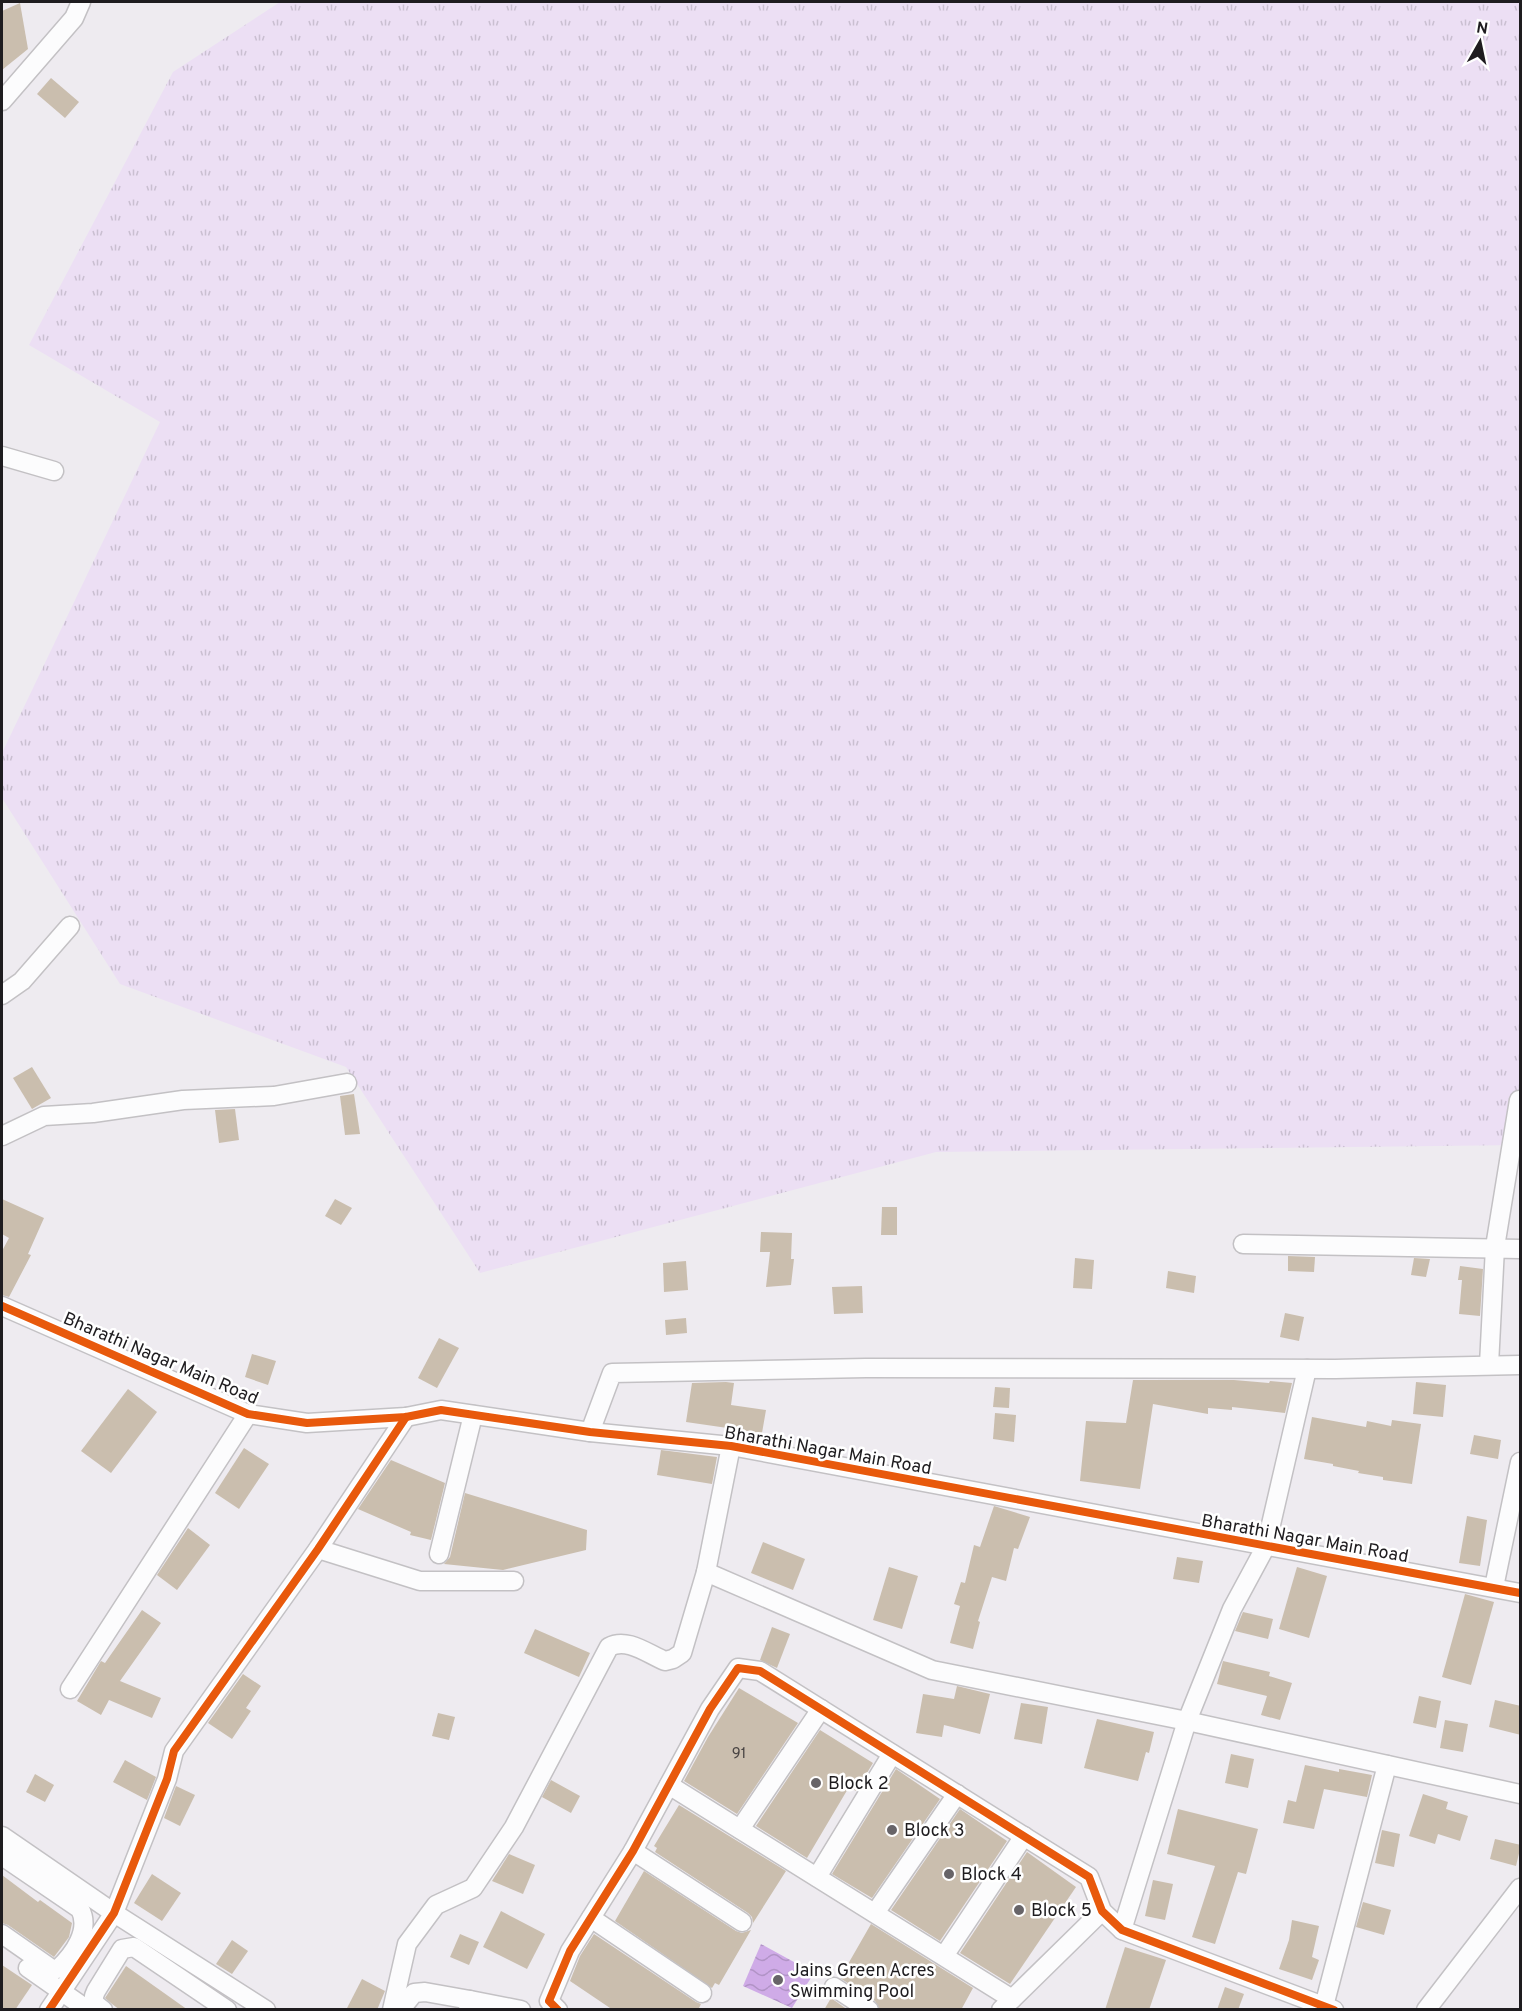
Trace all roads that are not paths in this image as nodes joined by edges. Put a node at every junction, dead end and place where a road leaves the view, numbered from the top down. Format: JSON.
{"nodes":[{"id":1,"x":81,"y":2,"type":"edge"},
{"id":2,"x":2,"y":101,"type":"edge"},
{"id":3,"x":2,"y":456,"type":"edge"},
{"id":4,"x":54,"y":471,"type":"dead end"},
{"id":5,"x":70,"y":926,"type":"dead end"},
{"id":6,"x":2,"y":995,"type":"edge"},
{"id":7,"x":347,"y":1083,"type":"dead end"},
{"id":8,"x":1519,"y":1100,"type":"dead end"},
{"id":9,"x":2,"y":1136,"type":"edge"},
{"id":10,"x":1243,"y":1244,"type":"dead end"},
{"id":11,"x":1495,"y":1247,"type":"junction"},
{"id":12,"x":1521,"y":1249,"type":"edge"},
{"id":13,"x":2,"y":1306,"type":"edge"},
{"id":14,"x":1489,"y":1365,"type":"junction"},
{"id":15,"x":1521,"y":1365,"type":"edge"},
{"id":16,"x":1307,"y":1369,"type":"junction"},
{"id":17,"x":248,"y":1414,"type":"junction"},
{"id":18,"x":473,"y":1415,"type":"junction"},
{"id":19,"x":406,"y":1417,"type":"junction"},
{"id":20,"x":590,"y":1432,"type":"junction"},
{"id":21,"x":731,"y":1446,"type":"junction"},
{"id":22,"x":1521,"y":1462,"type":"edge"},
{"id":23,"x":1266,"y":1546,"type":"junction"},
{"id":24,"x":318,"y":1549,"type":"junction"},
{"id":25,"x":438,"y":1554,"type":"dead end"},
{"id":26,"x":706,"y":1572,"type":"junction"},
{"id":27,"x":514,"y":1581,"type":"dead end"},
{"id":28,"x":1494,"y":1587,"type":"junction"},
{"id":29,"x":1521,"y":1593,"type":"edge"},
{"id":30,"x":70,"y":1689,"type":"dead end"},
{"id":31,"x":821,"y":1709,"type":"junction"},
{"id":32,"x":1187,"y":1721,"type":"junction"},
{"id":33,"x":892,"y":1754,"type":"junction"},
{"id":34,"x":1387,"y":1765,"type":"junction"},
{"id":35,"x":669,"y":1785,"type":"junction"},
{"id":36,"x":957,"y":1794,"type":"junction"},
{"id":37,"x":1521,"y":1794,"type":"edge"},
{"id":38,"x":741,"y":1829,"type":"junction"},
{"id":39,"x":2,"y":1836,"type":"edge"},
{"id":40,"x":1024,"y":1836,"type":"junction"},
{"id":41,"x":633,"y":1851,"type":"junction"},
{"id":42,"x":2,"y":1856,"type":"edge"},
{"id":43,"x":816,"y":1877,"type":"junction"},
{"id":44,"x":1521,"y":1888,"type":"edge"},
{"id":45,"x":1102,"y":1911,"type":"junction"},
{"id":46,"x":114,"y":1913,"type":"junction"},
{"id":47,"x":875,"y":1913,"type":"junction"},
{"id":48,"x":591,"y":1918,"type":"junction"},
{"id":49,"x":742,"y":1923,"type":"dead end"},
{"id":50,"x":1122,"y":1930,"type":"junction"},
{"id":51,"x":2,"y":1934,"type":"edge"},
{"id":52,"x":2,"y":1949,"type":"edge"},
{"id":53,"x":78,"y":1956,"type":"junction"},
{"id":54,"x":944,"y":1956,"type":"junction"},
{"id":55,"x":105,"y":1976,"type":"junction"},
{"id":56,"x":834,"y":1987,"type":"dead end"},
{"id":57,"x":61,"y":1991,"type":"junction"},
{"id":58,"x":702,"y":1993,"type":"dead end"},
{"id":59,"x":1006,"y":2004,"type":"edge"},
{"id":60,"x":469,"y":2005,"type":"edge"},
{"id":61,"x":1329,"y":2008,"type":"edge"},
{"id":62,"x":49,"y":2010,"type":"edge"},
{"id":63,"x":88,"y":2010,"type":"edge"},
{"id":64,"x":104,"y":2010,"type":"edge"},
{"id":65,"x":227,"y":2010,"type":"edge"},
{"id":66,"x":266,"y":2010,"type":"edge"},
{"id":67,"x":392,"y":2010,"type":"edge"},
{"id":68,"x":404,"y":2010,"type":"edge"},
{"id":69,"x":521,"y":2010,"type":"edge"},
{"id":70,"x":558,"y":2010,"type":"edge"},
{"id":71,"x":869,"y":2010,"type":"edge"},
{"id":72,"x":1426,"y":2010,"type":"edge"}],
"edges":[{"from":1,"to":2,"type":"street"},
{"from":3,"to":4,"type":"street"},
{"from":5,"to":6,"type":"street"},
{"from":7,"to":9,"type":"street"},
{"from":8,"to":11,"type":"street"},
{"from":10,"to":11,"type":"street"},
{"from":11,"to":12,"type":"street"},
{"from":11,"to":14,"type":"street"},
{"from":13,"to":17,"type":"street","name":"Bharathi Nagar Main Road"},
{"from":14,"to":15,"type":"street"},
{"from":14,"to":16,"type":"street"},
{"from":16,"to":20,"type":"street"},
{"from":16,"to":23,"type":"street"},
{"from":17,"to":19,"type":"street","name":"Bharathi Nagar Main Road"},
{"from":17,"to":30,"type":"street"},
{"from":18,"to":19,"type":"street","name":"Bharathi Nagar Main Road"},
{"from":18,"to":20,"type":"street","name":"Bharathi Nagar Main Road"},
{"from":18,"to":25,"type":"street"},
{"from":19,"to":24,"type":"street"},
{"from":20,"to":21,"type":"street","name":"Bharathi Nagar Main Road"},
{"from":21,"to":23,"type":"street","name":"Bharathi Nagar Main Road"},
{"from":21,"to":26,"type":"street"},
{"from":22,"to":28,"type":"street"},
{"from":23,"to":28,"type":"street","name":"Bharathi Nagar Main Road"},
{"from":23,"to":32,"type":"street"},
{"from":24,"to":27,"type":"street"},
{"from":24,"to":46,"type":"street"},
{"from":26,"to":32,"type":"street"},
{"from":26,"to":67,"type":"street"},
{"from":28,"to":29,"type":"street","name":"Bharathi Nagar Main Road"},
{"from":31,"to":33,"type":"street"},
{"from":31,"to":35,"type":"street"},
{"from":31,"to":38,"type":"street"},
{"from":32,"to":34,"type":"street"},
{"from":32,"to":50,"type":"street"},
{"from":33,"to":36,"type":"street"},
{"from":33,"to":43,"type":"street"},
{"from":34,"to":37,"type":"street"},
{"from":34,"to":61,"type":"street"},
{"from":35,"to":38,"type":"street"},
{"from":35,"to":41,"type":"street"},
{"from":36,"to":40,"type":"street"},
{"from":36,"to":47,"type":"street"},
{"from":38,"to":43,"type":"street"},
{"from":39,"to":46,"type":"street"},
{"from":40,"to":45,"type":"street"},
{"from":40,"to":54,"type":"street"},
{"from":41,"to":48,"type":"street"},
{"from":41,"to":49,"type":"street"},
{"from":42,"to":53,"type":"street"},
{"from":43,"to":47,"type":"street"},
{"from":44,"to":72,"type":"street"},
{"from":45,"to":50,"type":"street"},
{"from":45,"to":59,"type":"street"},
{"from":46,"to":53,"type":"street"},
{"from":46,"to":66,"type":"street"},
{"from":47,"to":54,"type":"street"},
{"from":48,"to":58,"type":"street"},
{"from":48,"to":70,"type":"street"},
{"from":50,"to":61,"type":"street"},
{"from":51,"to":53,"type":"street"},
{"from":52,"to":57,"type":"street"},
{"from":53,"to":55,"type":"street"},
{"from":53,"to":57,"type":"street"},
{"from":54,"to":59,"type":"street"},
{"from":55,"to":64,"type":"street"},
{"from":55,"to":65,"type":"street"},
{"from":56,"to":71,"type":"street"},
{"from":57,"to":62,"type":"street"},
{"from":57,"to":63,"type":"street"},
{"from":60,"to":68,"type":"street"},
{"from":60,"to":69,"type":"street"}]}
